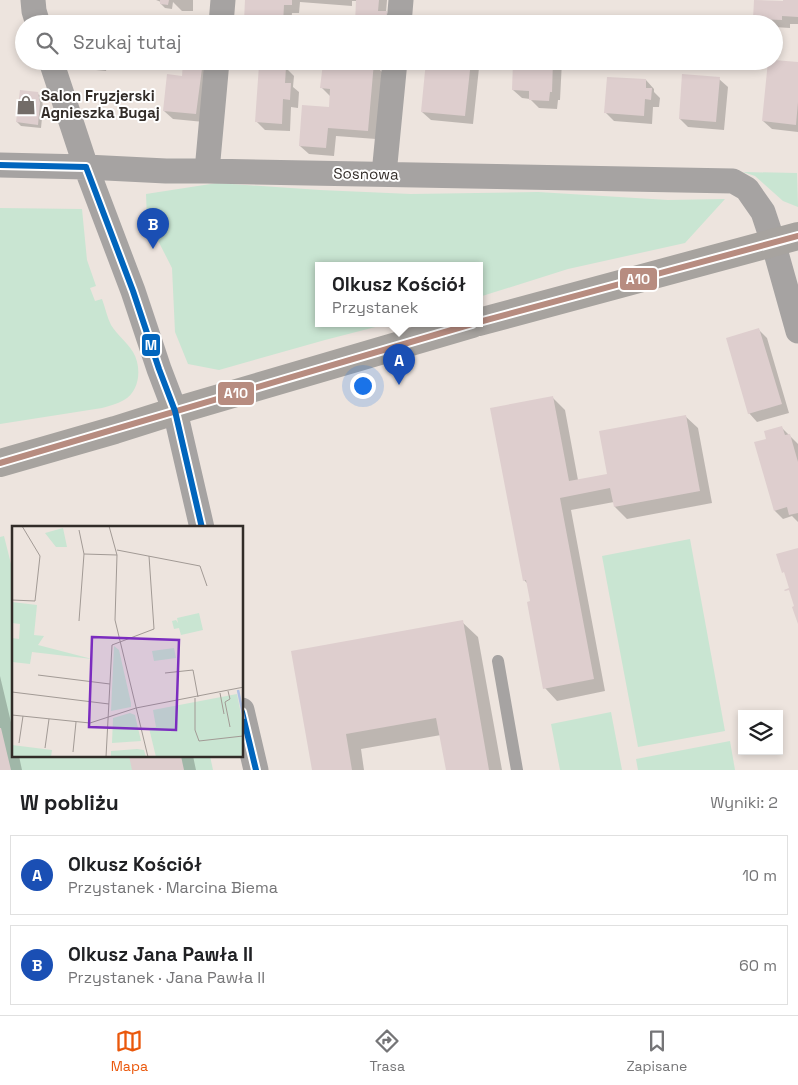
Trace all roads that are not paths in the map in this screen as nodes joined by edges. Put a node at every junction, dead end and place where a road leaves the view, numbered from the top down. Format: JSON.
{"nodes":[{"id":1,"x":33,"y":0,"type":"edge"},
{"id":2,"x":223,"y":0,"type":"edge"},
{"id":3,"x":401,"y":0,"type":"edge"},
{"id":4,"x":35,"y":15,"type":"edge"},
{"id":5,"x":222,"y":15,"type":"edge"},
{"id":6,"x":399,"y":15,"type":"edge"},
{"id":7,"x":54,"y":70,"type":"edge"},
{"id":8,"x":216,"y":70,"type":"edge"},
{"id":9,"x":394,"y":70,"type":"edge"},
{"id":10,"x":0,"y":166,"type":"edge"},
{"id":11,"x":86,"y":167,"type":"junction"},
{"id":12,"x":206,"y":171,"type":"junction"},
{"id":13,"x":384,"y":174,"type":"junction"},
{"id":14,"x":786,"y":239,"type":"edge"},
{"id":15,"x":483,"y":321,"type":"edge"},
{"id":16,"x":462,"y":327,"type":"edge"},
{"id":17,"x":798,"y":331,"type":"edge"},
{"id":18,"x":175,"y":410,"type":"junction"},
{"id":19,"x":0,"y":463,"type":"edge"},
{"id":20,"x":202,"y":526,"type":"edge"},
{"id":21,"x":498,"y":661,"type":"dead end"},
{"id":22,"x":244,"y":719,"type":"edge"},
{"id":23,"x":256,"y":770,"type":"edge"},
{"id":24,"x":517,"y":770,"type":"edge"}],
"edges":[{"from":1,"to":4,"type":"street"},
{"from":2,"to":5,"type":"street"},
{"from":3,"to":6,"type":"street"},
{"from":7,"to":11,"type":"street"},
{"from":8,"to":12,"type":"street"},
{"from":9,"to":13,"type":"street"},
{"from":10,"to":11,"type":"street","name":"Sosnowa"},
{"from":11,"to":12,"type":"street","name":"Sosnowa"},
{"from":11,"to":18,"type":"street"},
{"from":12,"to":13,"type":"street","name":"Sosnowa"},
{"from":13,"to":14,"type":"street","name":"Sosnowa"},
{"from":14,"to":15,"type":"street"},
{"from":14,"to":17,"type":"street"},
{"from":16,"to":18,"type":"street"},
{"from":18,"to":19,"type":"street"},
{"from":18,"to":20,"type":"street"},
{"from":21,"to":24,"type":"lane"},
{"from":22,"to":23,"type":"street"}]}
